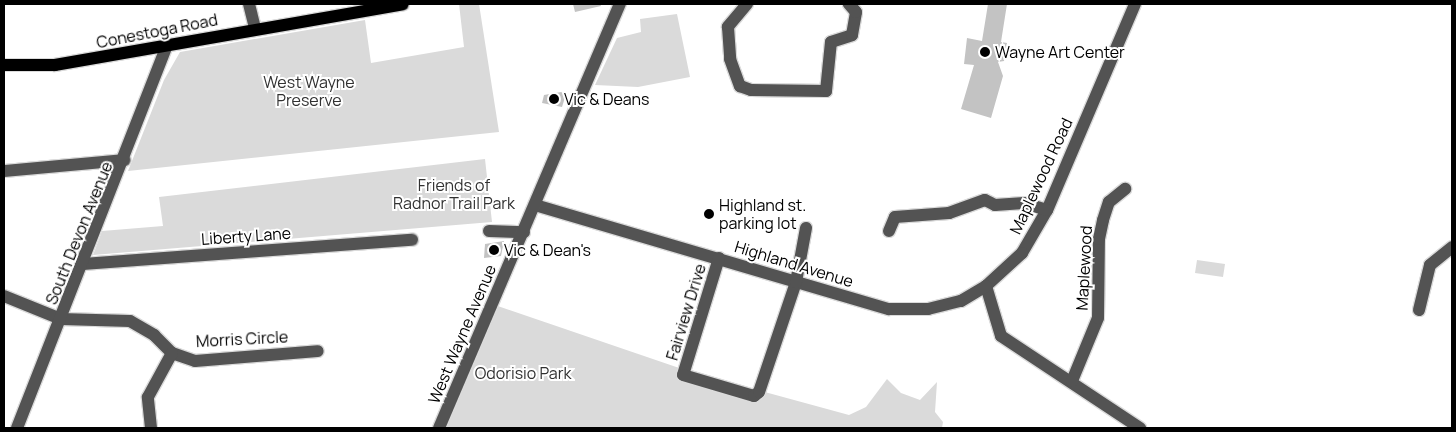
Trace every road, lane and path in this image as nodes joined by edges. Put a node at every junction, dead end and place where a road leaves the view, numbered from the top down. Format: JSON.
{"nodes":[{"id":1,"x":250,"y":4,"type":"edge"},
{"id":2,"x":403,"y":4,"type":"edge"},
{"id":3,"x":620,"y":4,"type":"edge"},
{"id":4,"x":747,"y":4,"type":"edge"},
{"id":5,"x":849,"y":4,"type":"edge"},
{"id":6,"x":1135,"y":4,"type":"edge"},
{"id":7,"x":349,"y":8,"type":"edge"},
{"id":8,"x":255,"y":28,"type":"junction"},
{"id":9,"x":166,"y":48,"type":"junction"},
{"id":10,"x":4,"y":65,"type":"edge"},
{"id":11,"x":125,"y":160,"type":"junction"},
{"id":12,"x":4,"y":171,"type":"edge"},
{"id":13,"x":1125,"y":189,"type":"dead end"},
{"id":14,"x":535,"y":206,"type":"junction"},
{"id":15,"x":1047,"y":210,"type":"junction"},
{"id":16,"x":806,"y":228,"type":"dead end"},
{"id":17,"x":489,"y":231,"type":"dead end"},
{"id":18,"x":889,"y":231,"type":"dead end"},
{"id":19,"x":524,"y":232,"type":"junction"},
{"id":20,"x":412,"y":240,"type":"dead end"},
{"id":21,"x":1452,"y":247,"type":"edge"},
{"id":22,"x":719,"y":258,"type":"junction"},
{"id":23,"x":82,"y":264,"type":"junction"},
{"id":24,"x":796,"y":282,"type":"junction"},
{"id":25,"x":986,"y":286,"type":"junction"},
{"id":26,"x":4,"y":296,"type":"edge"},
{"id":27,"x":1419,"y":310,"type":"dead end"},
{"id":28,"x":61,"y":319,"type":"junction"},
{"id":29,"x":318,"y":351,"type":"dead end"},
{"id":30,"x":172,"y":353,"type":"junction"},
{"id":31,"x":1072,"y":381,"type":"junction"},
{"id":32,"x":17,"y":428,"type":"edge"},
{"id":33,"x":151,"y":428,"type":"edge"},
{"id":34,"x":439,"y":428,"type":"edge"},
{"id":35,"x":1140,"y":428,"type":"edge"}],
"edges":[{"from":1,"to":8,"type":"street"},
{"from":2,"to":7,"type":"main road","name":"Conestoga Road"},
{"from":3,"to":14,"type":"street","name":"West Wayne Avenue"},
{"from":4,"to":5,"type":"street"},
{"from":6,"to":15,"type":"street","name":"Maplewood Road"},
{"from":7,"to":8,"type":"main road","name":"Conestoga Road"},
{"from":8,"to":9,"type":"main road","name":"Conestoga Road"},
{"from":9,"to":10,"type":"main road","name":"Conestoga Road"},
{"from":9,"to":11,"type":"street","name":"South Devon Avenue"},
{"from":11,"to":12,"type":"street"},
{"from":11,"to":23,"type":"street","name":"South Devon Avenue"},
{"from":13,"to":31,"type":"street","name":"Maplewood"},
{"from":14,"to":19,"type":"street","name":"West Wayne Avenue"},
{"from":14,"to":22,"type":"street","name":"Highland Avenue"},
{"from":15,"to":18,"type":"street"},
{"from":15,"to":25,"type":"street","name":"Maplewood Road"},
{"from":16,"to":24,"type":"street"},
{"from":17,"to":19,"type":"street"},
{"from":19,"to":34,"type":"street","name":"West Wayne Avenue"},
{"from":20,"to":23,"type":"street","name":"Liberty Lane"},
{"from":21,"to":27,"type":"street"},
{"from":22,"to":24,"type":"street","name":"Highland Avenue"},
{"from":22,"to":24,"type":"street","name":"Fairview Drive"},
{"from":23,"to":28,"type":"street","name":"South Devon Avenue"},
{"from":24,"to":25,"type":"street","name":"Highland Avenue"},
{"from":25,"to":31,"type":"street"},
{"from":26,"to":28,"type":"street"},
{"from":28,"to":30,"type":"street","name":"Morris Circle"},
{"from":28,"to":32,"type":"street","name":"South Devon Avenue"},
{"from":29,"to":30,"type":"street","name":"Morris Circle"},
{"from":30,"to":33,"type":"street"},
{"from":31,"to":35,"type":"street"}]}
